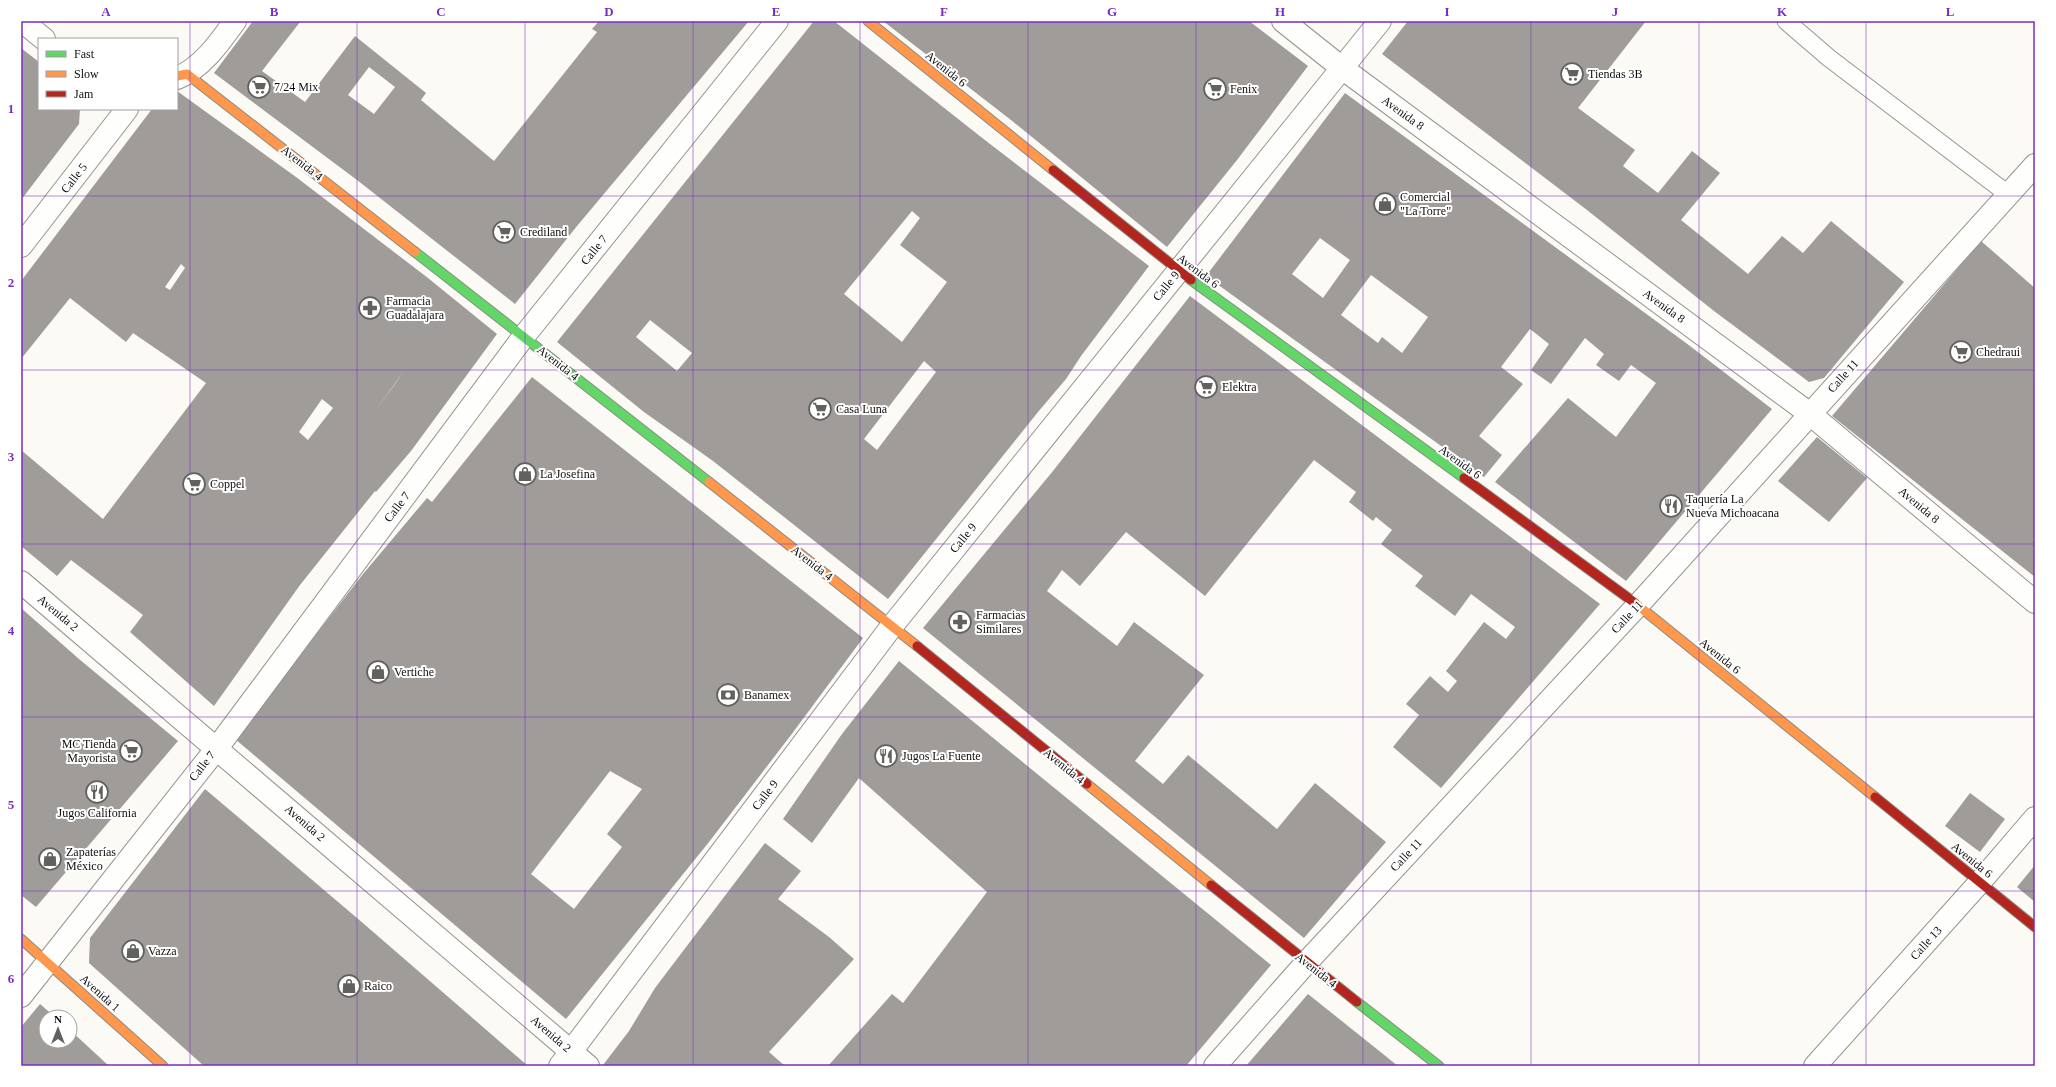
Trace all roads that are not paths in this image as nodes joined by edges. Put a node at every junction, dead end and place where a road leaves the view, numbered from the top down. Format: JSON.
{"nodes":[{"id":1,"x":22,"y":21,"type":"edge"},
{"id":2,"x":235,"y":21,"type":"edge"},
{"id":3,"x":777,"y":21,"type":"edge"},
{"id":4,"x":868,"y":21,"type":"edge"},
{"id":5,"x":1283,"y":21,"type":"edge"},
{"id":6,"x":1380,"y":21,"type":"edge"},
{"id":7,"x":1786,"y":21,"type":"edge"},
{"id":8,"x":43,"y":38,"type":"edge"},
{"id":9,"x":1342,"y":68,"type":"junction"},
{"id":10,"x":180,"y":76,"type":"edge"},
{"id":11,"x":126,"y":110,"type":"edge"},
{"id":12,"x":2035,"y":165,"type":"edge"},
{"id":13,"x":2009,"y":195,"type":"junction"},
{"id":14,"x":21,"y":246,"type":"edge"},
{"id":15,"x":1178,"y":271,"type":"junction"},
{"id":16,"x":524,"y":336,"type":"junction"},
{"id":17,"x":1810,"y":414,"type":"junction"},
{"id":18,"x":21,"y":582,"type":"edge"},
{"id":19,"x":2035,"y":602,"type":"edge"},
{"id":20,"x":1638,"y":605,"type":"junction"},
{"id":21,"x":892,"y":626,"type":"junction"},
{"id":22,"x":217,"y":748,"type":"junction"},
{"id":23,"x":2035,"y":818,"type":"edge"},
{"id":24,"x":1980,"y":882,"type":"junction"},
{"id":25,"x":2035,"y":927,"type":"edge"},
{"id":26,"x":21,"y":939,"type":"edge"},
{"id":27,"x":48,"y":963,"type":"junction"},
{"id":28,"x":1306,"y":963,"type":"junction"},
{"id":29,"x":21,"y":996,"type":"edge"},
{"id":30,"x":573,"y":1061,"type":"edge"},
{"id":31,"x":163,"y":1066,"type":"edge"},
{"id":32,"x":1215,"y":1066,"type":"edge"},
{"id":33,"x":1439,"y":1066,"type":"edge"},
{"id":34,"x":1815,"y":1066,"type":"edge"}],
"edges":[{"from":1,"to":8,"type":"street"},
{"from":2,"to":10,"type":"street"},
{"from":3,"to":16,"type":"street","name":"Calle 7"},
{"from":4,"to":15,"type":"street","name":"Avenida 6"},
{"from":5,"to":9,"type":"street","name":"Avenida 8"},
{"from":6,"to":9,"type":"street","name":"Calle 9"},
{"from":7,"to":13,"type":"lane"},
{"from":9,"to":15,"type":"street","name":"Calle 9"},
{"from":9,"to":17,"type":"street","name":"Avenida 8"},
{"from":10,"to":16,"type":"street","name":"Avenida 4"},
{"from":11,"to":14,"type":"street","name":"Calle 5"},
{"from":12,"to":13,"type":"street","name":"Calle 11"},
{"from":13,"to":17,"type":"street","name":"Calle 11"},
{"from":15,"to":20,"type":"street","name":"Avenida 6"},
{"from":15,"to":21,"type":"street","name":"Calle 9"},
{"from":16,"to":21,"type":"street","name":"Avenida 4"},
{"from":16,"to":22,"type":"street","name":"Calle 7"},
{"from":17,"to":19,"type":"street","name":"Avenida 8"},
{"from":17,"to":20,"type":"street","name":"Calle 11"},
{"from":18,"to":22,"type":"street","name":"Avenida 2"},
{"from":20,"to":24,"type":"street","name":"Avenida 6"},
{"from":20,"to":28,"type":"street","name":"Calle 11"},
{"from":21,"to":28,"type":"street","name":"Avenida 4"},
{"from":21,"to":30,"type":"street","name":"Calle 9"},
{"from":22,"to":27,"type":"street","name":"Calle 7"},
{"from":22,"to":30,"type":"street","name":"Avenida 2"},
{"from":23,"to":24,"type":"street","name":"Calle 13"},
{"from":24,"to":25,"type":"street","name":"Avenida 6"},
{"from":24,"to":34,"type":"street","name":"Calle 13"},
{"from":26,"to":27,"type":"street","name":"Avenida 1"},
{"from":27,"to":29,"type":"street","name":"Calle 7"},
{"from":27,"to":31,"type":"street","name":"Avenida 1"},
{"from":28,"to":32,"type":"street","name":"Calle 11"},
{"from":28,"to":33,"type":"street","name":"Avenida 4"}]}
